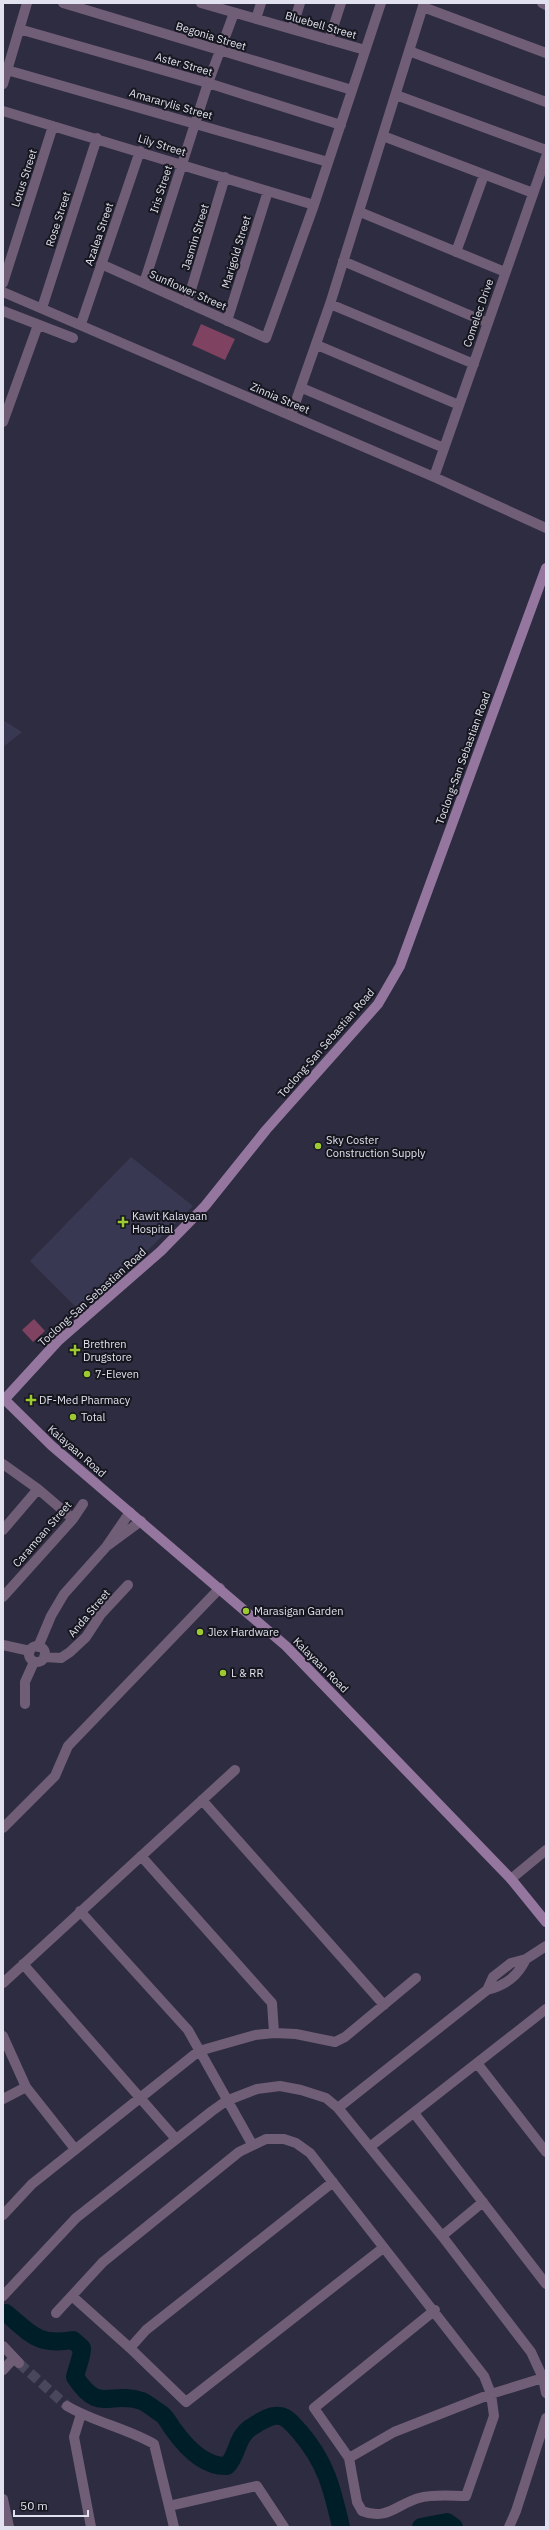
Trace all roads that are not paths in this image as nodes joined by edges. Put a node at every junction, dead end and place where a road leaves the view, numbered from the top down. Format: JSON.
{"nodes":[{"id":1,"x":27,"y":3,"type":"edge"},
{"id":2,"x":63,"y":3,"type":"edge"},
{"id":3,"x":201,"y":3,"type":"edge"},
{"id":4,"x":261,"y":3,"type":"edge"},
{"id":5,"x":300,"y":3,"type":"edge"},
{"id":6,"x":341,"y":3,"type":"edge"},
{"id":7,"x":381,"y":3,"type":"edge"},
{"id":8,"x":542,"y":3,"type":"edge"},
{"id":9,"x":219,"y":5,"type":"edge"},
{"id":10,"x":424,"y":5,"type":"edge"},
{"id":11,"x":546,"y":5,"type":"edge"},
{"id":12,"x":234,"y":13,"type":"junction"},
{"id":13,"x":256,"y":19,"type":"junction"},
{"id":14,"x":19,"y":29,"type":"junction"},
{"id":15,"x":292,"y":29,"type":"junction"},
{"id":16,"x":330,"y":40,"type":"junction"},
{"id":17,"x":365,"y":50,"type":"junction"},
{"id":18,"x":220,"y":51,"type":"junction"},
{"id":19,"x":409,"y":51,"type":"junction"},
{"id":20,"x":546,"y":53,"type":"edge"},
{"id":21,"x":7,"y":70,"type":"junction"},
{"id":22,"x":208,"y":83,"type":"junction"},
{"id":23,"x":3,"y":84,"type":"edge"},
{"id":24,"x":352,"y":90,"type":"junction"},
{"id":25,"x":396,"y":94,"type":"junction"},
{"id":26,"x":546,"y":102,"type":"edge"},
{"id":27,"x":3,"y":111,"type":"edge"},
{"id":28,"x":195,"y":124,"type":"junction"},
{"id":29,"x":341,"y":125,"type":"junction"},
{"id":30,"x":54,"y":126,"type":"junction"},
{"id":31,"x":383,"y":136,"type":"junction"},
{"id":32,"x":97,"y":138,"type":"junction"},
{"id":33,"x":546,"y":150,"type":"edge"},
{"id":34,"x":140,"y":151,"type":"junction"},
{"id":35,"x":546,"y":158,"type":"edge"},
{"id":36,"x":328,"y":162,"type":"junction"},
{"id":37,"x":182,"y":164,"type":"junction"},
{"id":38,"x":484,"y":174,"type":"junction"},
{"id":39,"x":225,"y":177,"type":"junction"},
{"id":40,"x":268,"y":191,"type":"junction"},
{"id":41,"x":533,"y":193,"type":"junction"},
{"id":42,"x":314,"y":205,"type":"junction"},
{"id":43,"x":360,"y":212,"type":"junction"},
{"id":44,"x":456,"y":252,"type":"junction"},
{"id":45,"x":343,"y":261,"type":"junction"},
{"id":46,"x":101,"y":264,"type":"junction"},
{"id":47,"x":505,"y":272,"type":"junction"},
{"id":48,"x":3,"y":283,"type":"edge"},
{"id":49,"x":144,"y":283,"type":"junction"},
{"id":50,"x":3,"y":292,"type":"edge"},
{"id":51,"x":187,"y":303,"type":"junction"},
{"id":52,"x":330,"y":304,"type":"junction"},
{"id":53,"x":42,"y":308,"type":"junction"},
{"id":54,"x":3,"y":310,"type":"edge"},
{"id":55,"x":228,"y":321,"type":"junction"},
{"id":56,"x":488,"y":323,"type":"junction"},
{"id":57,"x":81,"y":324,"type":"junction"},
{"id":58,"x":38,"y":325,"type":"junction"},
{"id":59,"x":73,"y":338,"type":"dead end"},
{"id":60,"x":316,"y":345,"type":"junction"},
{"id":61,"x":474,"y":364,"type":"junction"},
{"id":62,"x":302,"y":388,"type":"junction"},
{"id":63,"x":459,"y":405,"type":"junction"},
{"id":64,"x":291,"y":415,"type":"junction"},
{"id":65,"x":3,"y":422,"type":"edge"},
{"id":66,"x":444,"y":448,"type":"junction"},
{"id":67,"x":434,"y":477,"type":"junction"},
{"id":68,"x":546,"y":528,"type":"edge"},
{"id":69,"x":546,"y":568,"type":"edge"},
{"id":70,"x":3,"y":1399,"type":"edge"},
{"id":71,"x":3,"y":1464,"type":"edge"},
{"id":72,"x":38,"y":1489,"type":"junction"},
{"id":73,"x":83,"y":1504,"type":"dead end"},
{"id":74,"x":130,"y":1512,"type":"junction"},
{"id":75,"x":73,"y":1520,"type":"junction"},
{"id":76,"x":141,"y":1521,"type":"junction"},
{"id":77,"x":3,"y":1530,"type":"edge"},
{"id":78,"x":106,"y":1547,"type":"junction"},
{"id":79,"x":128,"y":1585,"type":"dead end"},
{"id":80,"x":220,"y":1588,"type":"junction"},
{"id":81,"x":3,"y":1597,"type":"edge"},
{"id":82,"x":3,"y":1645,"type":"edge"},
{"id":83,"x":34,"y":1649,"type":"junction"},
{"id":84,"x":44,"y":1657,"type":"junction"},
{"id":85,"x":34,"y":1662,"type":"junction"},
{"id":86,"x":25,"y":1704,"type":"dead end"},
{"id":87,"x":234,"y":1770,"type":"dead end"},
{"id":88,"x":202,"y":1800,"type":"junction"},
{"id":89,"x":3,"y":1828,"type":"edge"},
{"id":90,"x":546,"y":1850,"type":"edge"},
{"id":91,"x":141,"y":1856,"type":"junction"},
{"id":92,"x":511,"y":1879,"type":"junction"},
{"id":93,"x":80,"y":1911,"type":"junction"},
{"id":94,"x":546,"y":1922,"type":"edge"},
{"id":95,"x":546,"y":1946,"type":"edge"},
{"id":96,"x":23,"y":1964,"type":"junction"},
{"id":97,"x":416,"y":1978,"type":"dead end"},
{"id":98,"x":3,"y":1983,"type":"edge"},
{"id":99,"x":384,"y":2005,"type":"junction"},
{"id":100,"x":545,"y":2013,"type":"edge"},
{"id":101,"x":274,"y":2033,"type":"junction"},
{"id":102,"x":3,"y":2036,"type":"edge"},
{"id":103,"x":200,"y":2051,"type":"junction"},
{"id":104,"x":477,"y":2063,"type":"junction"},
{"id":105,"x":26,"y":2087,"type":"junction"},
{"id":106,"x":140,"y":2097,"type":"junction"},
{"id":107,"x":3,"y":2099,"type":"edge"},
{"id":108,"x":226,"y":2101,"type":"junction"},
{"id":109,"x":338,"y":2108,"type":"junction"},
{"id":110,"x":414,"y":2113,"type":"junction"},
{"id":111,"x":176,"y":2139,"type":"junction"},
{"id":112,"x":252,"y":2144,"type":"junction"},
{"id":113,"x":371,"y":2146,"type":"junction"},
{"id":114,"x":75,"y":2148,"type":"junction"},
{"id":115,"x":546,"y":2152,"type":"edge"},
{"id":116,"x":333,"y":2182,"type":"junction"},
{"id":117,"x":483,"y":2202,"type":"junction"},
{"id":118,"x":3,"y":2215,"type":"edge"},
{"id":119,"x":442,"y":2236,"type":"junction"},
{"id":120,"x":383,"y":2248,"type":"junction"},
{"id":121,"x":546,"y":2284,"type":"edge"},
{"id":122,"x":3,"y":2296,"type":"edge"},
{"id":123,"x":72,"y":2296,"type":"junction"},
{"id":124,"x":435,"y":2310,"type":"junction"},
{"id":125,"x":56,"y":2313,"type":"dead end"},
{"id":126,"x":3,"y":2346,"type":"edge"},
{"id":127,"x":130,"y":2348,"type":"junction"},
{"id":128,"x":3,"y":2370,"type":"edge"},
{"id":129,"x":545,"y":2377,"type":"edge"},
{"id":130,"x":546,"y":2393,"type":"edge"},
{"id":131,"x":491,"y":2394,"type":"junction"},
{"id":132,"x":66,"y":2406,"type":"tunnel mouth"},
{"id":133,"x":81,"y":2414,"type":"junction"},
{"id":134,"x":546,"y":2418,"type":"edge"},
{"id":135,"x":349,"y":2458,"type":"junction"},
{"id":136,"x":3,"y":2499,"type":"edge"},
{"id":137,"x":169,"y":2506,"type":"junction"},
{"id":138,"x":9,"y":2527,"type":"edge"},
{"id":139,"x":91,"y":2527,"type":"edge"},
{"id":140,"x":174,"y":2527,"type":"edge"},
{"id":141,"x":284,"y":2527,"type":"edge"},
{"id":142,"x":509,"y":2527,"type":"edge"}],
"edges":[{"from":1,"to":14,"type":"street"},
{"from":2,"to":18,"type":"street","name":"Begonia Street"},
{"from":3,"to":9,"type":"street","name":"Bluebell Street"},
{"from":4,"to":13,"type":"street"},
{"from":5,"to":15,"type":"street"},
{"from":6,"to":16,"type":"street"},
{"from":7,"to":17,"type":"street"},
{"from":8,"to":11,"type":"street"},
{"from":9,"to":12,"type":"street","name":"Bluebell Street"},
{"from":10,"to":19,"type":"street"},
{"from":10,"to":20,"type":"street"},
{"from":12,"to":13,"type":"street","name":"Bluebell Street"},
{"from":12,"to":18,"type":"street","name":"Iris Street"},
{"from":13,"to":15,"type":"street","name":"Bluebell Street"},
{"from":14,"to":21,"type":"street"},
{"from":14,"to":22,"type":"street","name":"Aster Street"},
{"from":15,"to":16,"type":"street","name":"Bluebell Street"},
{"from":16,"to":17,"type":"street","name":"Bluebell Street"},
{"from":17,"to":24,"type":"street"},
{"from":18,"to":22,"type":"street","name":"Iris Street"},
{"from":18,"to":24,"type":"street","name":"Begonia Street"},
{"from":19,"to":25,"type":"street"},
{"from":19,"to":26,"type":"street"},
{"from":21,"to":23,"type":"street"},
{"from":21,"to":28,"type":"street","name":"Amararylis Street"},
{"from":22,"to":28,"type":"street","name":"Iris Street"},
{"from":22,"to":29,"type":"street","name":"Aster Street"},
{"from":24,"to":29,"type":"street"},
{"from":25,"to":31,"type":"street"},
{"from":25,"to":33,"type":"street"},
{"from":27,"to":30,"type":"street","name":"Lily Street"},
{"from":28,"to":36,"type":"street","name":"Amararylis Street"},
{"from":28,"to":37,"type":"street","name":"Iris Street"},
{"from":29,"to":36,"type":"street"},
{"from":30,"to":32,"type":"street","name":"Lily Street"},
{"from":30,"to":48,"type":"street","name":"Lotus Street"},
{"from":31,"to":38,"type":"street"},
{"from":31,"to":43,"type":"street"},
{"from":32,"to":34,"type":"street","name":"Lily Street"},
{"from":32,"to":53,"type":"street","name":"Rose Street"},
{"from":34,"to":37,"type":"street","name":"Lily Street"},
{"from":34,"to":46,"type":"street","name":"Azalea Street"},
{"from":35,"to":41,"type":"street","name":"Comelec Drive"},
{"from":36,"to":42,"type":"street"},
{"from":37,"to":39,"type":"street","name":"Lily Street"},
{"from":37,"to":49,"type":"street","name":"Iris Street"},
{"from":38,"to":41,"type":"street"},
{"from":38,"to":44,"type":"street"},
{"from":39,"to":40,"type":"street","name":"Lily Street"},
{"from":39,"to":51,"type":"street","name":"Jasmin Street"},
{"from":40,"to":42,"type":"street","name":"Lily Street"},
{"from":40,"to":55,"type":"street","name":"Marigold Street"},
{"from":41,"to":47,"type":"street","name":"Comelec Drive"},
{"from":42,"to":55,"type":"street","name":"Sunflower Street"},
{"from":43,"to":44,"type":"street"},
{"from":43,"to":45,"type":"street"},
{"from":44,"to":47,"type":"street"},
{"from":45,"to":52,"type":"street"},
{"from":45,"to":56,"type":"street"},
{"from":46,"to":49,"type":"street","name":"Sunflower Street"},
{"from":46,"to":57,"type":"street","name":"Azalea Street"},
{"from":47,"to":56,"type":"street","name":"Comelec Drive"},
{"from":49,"to":51,"type":"street","name":"Sunflower Street"},
{"from":50,"to":53,"type":"street","name":"Zinnia Street"},
{"from":51,"to":55,"type":"street","name":"Sunflower Street"},
{"from":52,"to":60,"type":"street"},
{"from":52,"to":61,"type":"street"},
{"from":53,"to":57,"type":"street","name":"Zinnia Street"},
{"from":54,"to":58,"type":"street"},
{"from":56,"to":61,"type":"street","name":"Comelec Drive"},
{"from":57,"to":64,"type":"street","name":"Zinnia Street"},
{"from":58,"to":59,"type":"street"},
{"from":58,"to":65,"type":"street"},
{"from":60,"to":62,"type":"street"},
{"from":60,"to":63,"type":"street"},
{"from":61,"to":63,"type":"street","name":"Comelec Drive"},
{"from":62,"to":64,"type":"street"},
{"from":62,"to":66,"type":"street"},
{"from":63,"to":66,"type":"street","name":"Comelec Drive"},
{"from":64,"to":67,"type":"street","name":"Zinnia Street"},
{"from":66,"to":67,"type":"street","name":"Comelec Drive"},
{"from":67,"to":68,"type":"street","name":"Zinnia Street"},
{"from":69,"to":70,"type":"main road","name":"Toclong-San Sebastian Road"},
{"from":70,"to":74,"type":"main road","name":"Kalayaan Road"},
{"from":71,"to":72,"type":"street"},
{"from":72,"to":75,"type":"street"},
{"from":72,"to":77,"type":"street"},
{"from":73,"to":75,"type":"street","name":"Caramoan Street"},
{"from":74,"to":76,"type":"main road","name":"Kalayaan Road"},
{"from":74,"to":78,"type":"street"},
{"from":75,"to":81,"type":"street","name":"Caramoan Street"},
{"from":76,"to":78,"type":"street"},
{"from":76,"to":80,"type":"main road","name":"Kalayaan Road"},
{"from":78,"to":83,"type":"street"},
{"from":79,"to":84,"type":"street","name":"Anda Street"},
{"from":80,"to":89,"type":"street"},
{"from":80,"to":92,"type":"main road","name":"Kalayaan Road"},
{"from":82,"to":83,"type":"street"},
{"from":83,"to":84,"type":"street"},
{"from":83,"to":85,"type":"street"},
{"from":84,"to":85,"type":"street"},
{"from":85,"to":86,"type":"street"},
{"from":87,"to":88,"type":"street"},
{"from":88,"to":91,"type":"street"},
{"from":88,"to":99,"type":"street"},
{"from":90,"to":92,"type":"street"},
{"from":91,"to":93,"type":"street"},
{"from":91,"to":101,"type":"street"},
{"from":92,"to":94,"type":"main road","name":"Kalayaan Road"},
{"from":93,"to":96,"type":"street"},
{"from":93,"to":103,"type":"street"},
{"from":95,"to":109,"type":"street"},
{"from":96,"to":98,"type":"street"},
{"from":96,"to":106,"type":"street"},
{"from":97,"to":99,"type":"street"},
{"from":99,"to":101,"type":"street"},
{"from":100,"to":104,"type":"street"},
{"from":101,"to":103,"type":"street"},
{"from":102,"to":105,"type":"street"},
{"from":103,"to":106,"type":"street"},
{"from":103,"to":108,"type":"street"},
{"from":104,"to":110,"type":"street"},
{"from":104,"to":115,"type":"street"},
{"from":105,"to":107,"type":"street"},
{"from":105,"to":114,"type":"street"},
{"from":106,"to":111,"type":"street"},
{"from":106,"to":114,"type":"street"},
{"from":108,"to":109,"type":"street"},
{"from":108,"to":111,"type":"street"},
{"from":108,"to":112,"type":"street"},
{"from":109,"to":113,"type":"street"},
{"from":110,"to":113,"type":"street"},
{"from":110,"to":117,"type":"street"},
{"from":111,"to":122,"type":"street"},
{"from":112,"to":116,"type":"street"},
{"from":112,"to":123,"type":"street"},
{"from":113,"to":119,"type":"street"},
{"from":114,"to":118,"type":"street"},
{"from":116,"to":120,"type":"street"},
{"from":116,"to":127,"type":"street"},
{"from":117,"to":119,"type":"street"},
{"from":117,"to":121,"type":"street"},
{"from":119,"to":129,"type":"street"},
{"from":120,"to":124,"type":"street"},
{"from":120,"to":127,"type":"street"},
{"from":123,"to":125,"type":"street"},
{"from":123,"to":127,"type":"street"},
{"from":124,"to":131,"type":"street"},
{"from":124,"to":135,"type":"street"},
{"from":126,"to":128,"type":"street"},
{"from":129,"to":130,"type":"street"},
{"from":129,"to":131,"type":"street"},
{"from":131,"to":135,"type":"street"},
{"from":131,"to":135,"type":"street"},
{"from":132,"to":133,"type":"street"},
{"from":133,"to":137,"type":"street"},
{"from":133,"to":139,"type":"street"},
{"from":134,"to":142,"type":"street"},
{"from":136,"to":138,"type":"street"},
{"from":137,"to":140,"type":"street"},
{"from":137,"to":141,"type":"street"}]}
